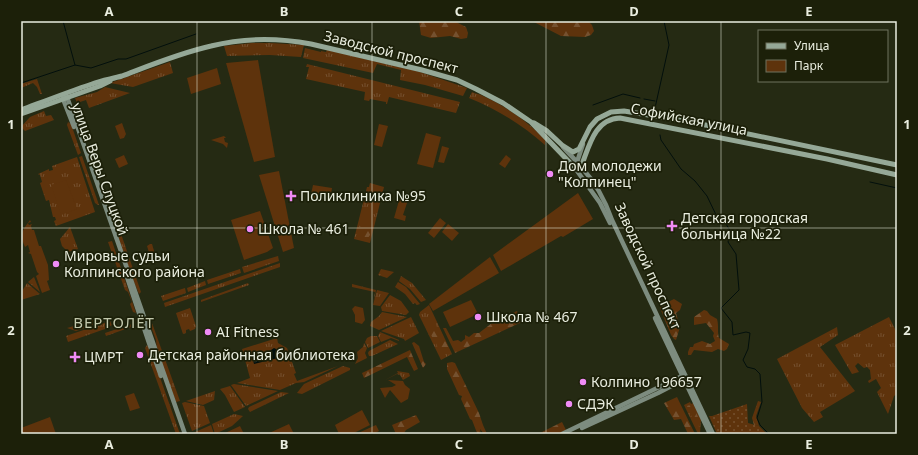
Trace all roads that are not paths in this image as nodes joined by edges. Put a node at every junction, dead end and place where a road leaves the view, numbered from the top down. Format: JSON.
{"nodes":[{"id":1,"x":65,"y":97,"type":"junction"},
{"id":2,"x":21,"y":110,"type":"edge"},
{"id":3,"x":21,"y":114,"type":"edge"},
{"id":4,"x":531,"y":122,"type":"junction"},
{"id":5,"x":691,"y":122,"type":"junction"},
{"id":6,"x":685,"y":131,"type":"junction"},
{"id":7,"x":584,"y":141,"type":"junction"},
{"id":8,"x":562,"y":145,"type":"junction"},
{"id":9,"x":897,"y":165,"type":"edge"},
{"id":10,"x":576,"y":166,"type":"junction"},
{"id":11,"x":581,"y":167,"type":"junction"},
{"id":12,"x":897,"y":175,"type":"edge"},
{"id":13,"x":637,"y":275,"type":"junction"},
{"id":14,"x":684,"y":377,"type":"junction"},
{"id":15,"x":182,"y":434,"type":"edge"},
{"id":16,"x":185,"y":434,"type":"edge"},
{"id":17,"x":562,"y":434,"type":"edge"},
{"id":18,"x":569,"y":434,"type":"edge"},
{"id":19,"x":710,"y":434,"type":"edge"},
{"id":20,"x":713,"y":434,"type":"edge"}],
"edges":[{"from":1,"to":2,"type":"main road","name":"Заводской проспект"},
{"from":1,"to":3,"type":"main road","name":"Заводской проспект"},
{"from":1,"to":4,"type":"main road","name":"Заводской проспект"},
{"from":1,"to":15,"type":"main road","name":"улица Веры Слуцкой"},
{"from":1,"to":16,"type":"main road","name":"улица Веры Слуцкой"},
{"from":4,"to":8,"type":"main road","name":"Заводской проспект"},
{"from":4,"to":10,"type":"main road","name":"Заводской проспект"},
{"from":5,"to":6,"type":"main road"},
{"from":5,"to":7,"type":"main road","name":"Софийская улица"},
{"from":5,"to":9,"type":"main road","name":"Софийская улица"},
{"from":6,"to":11,"type":"main road","name":"Софийская улица"},
{"from":6,"to":12,"type":"main road","name":"Софийская улица"},
{"from":7,"to":8,"type":"main road"},
{"from":7,"to":10,"type":"main road","name":"Софийская улица"},
{"from":8,"to":10,"type":"main road","name":"Заводской проспект"},
{"from":10,"to":11,"type":"main road"},
{"from":10,"to":13,"type":"main road","name":"Заводской проспект"},
{"from":11,"to":13,"type":"main road","name":"Заводской проспект"},
{"from":13,"to":14,"type":"main road","name":"Заводской проспект"},
{"from":14,"to":17,"type":"main road"},
{"from":14,"to":18,"type":"main road"},
{"from":14,"to":19,"type":"main road"},
{"from":14,"to":20,"type":"main road"}]}
